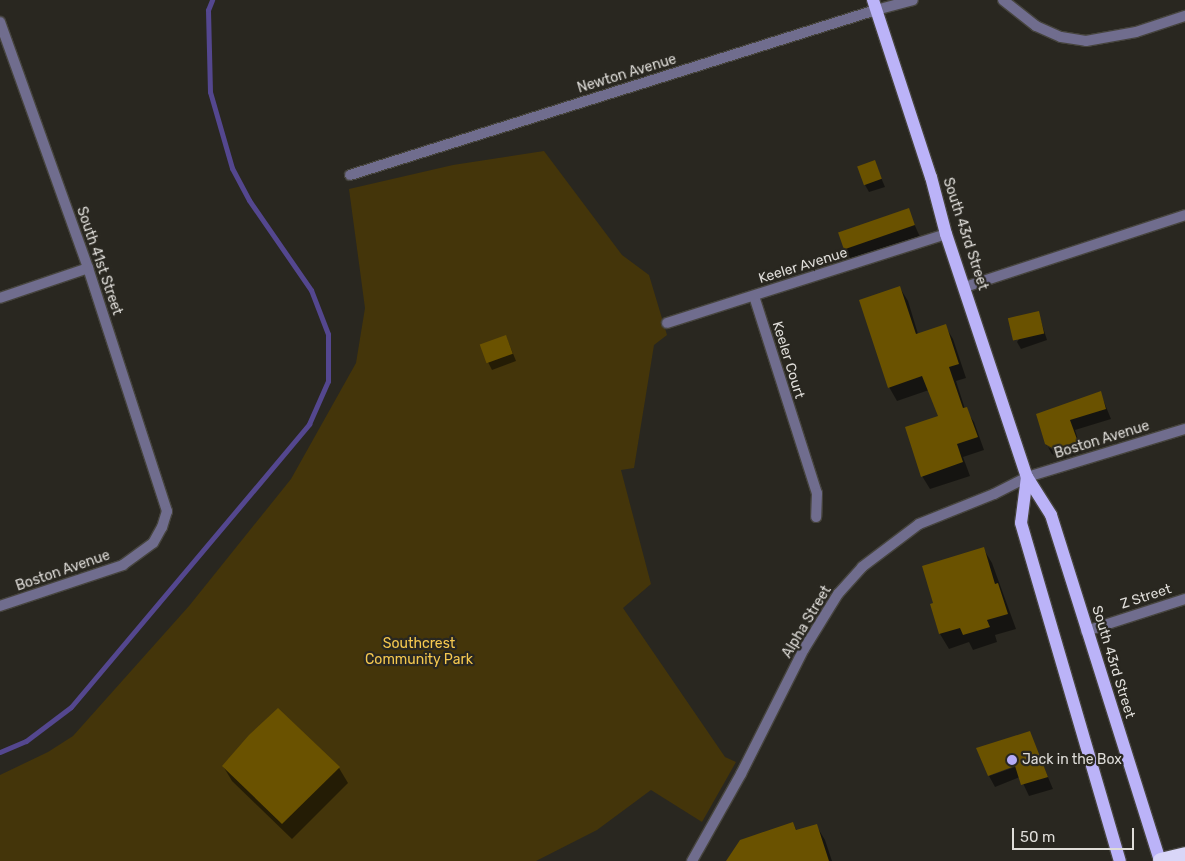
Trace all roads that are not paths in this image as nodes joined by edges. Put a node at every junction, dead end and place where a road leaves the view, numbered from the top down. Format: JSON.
{"nodes":[{"id":1,"x":913,"y":0,"type":"edge"},
{"id":2,"x":1003,"y":0,"type":"edge"},
{"id":3,"x":874,"y":5,"type":"edge"},
{"id":4,"x":1185,"y":16,"type":"edge"},
{"id":5,"x":0,"y":22,"type":"edge"},
{"id":6,"x":350,"y":175,"type":"dead end"},
{"id":7,"x":1185,"y":215,"type":"edge"},
{"id":8,"x":946,"y":234,"type":"junction"},
{"id":9,"x":88,"y":268,"type":"junction"},
{"id":10,"x":966,"y":286,"type":"junction"},
{"id":11,"x":754,"y":296,"type":"junction"},
{"id":12,"x":0,"y":298,"type":"edge"},
{"id":13,"x":667,"y":323,"type":"dead end"},
{"id":14,"x":1185,"y":429,"type":"edge"},
{"id":15,"x":1027,"y":478,"type":"junction"},
{"id":16,"x":166,"y":511,"type":"joint"},
{"id":17,"x":816,"y":517,"type":"dead end"},
{"id":18,"x":1185,"y":599,"type":"edge"},
{"id":19,"x":0,"y":606,"type":"edge"},
{"id":20,"x":1086,"y":631,"type":"junction"},
{"id":21,"x":1185,"y":854,"type":"edge"},
{"id":22,"x":692,"y":861,"type":"edge"},
{"id":23,"x":1120,"y":861,"type":"edge"},
{"id":24,"x":1159,"y":861,"type":"edge"}],
"edges":[{"from":1,"to":3,"type":"street","name":"Newton Avenue"},
{"from":2,"to":4,"type":"street"},
{"from":3,"to":6,"type":"street","name":"Newton Avenue"},
{"from":3,"to":8,"type":"main road","name":"South 43rd Street"},
{"from":5,"to":9,"type":"street","name":"South 41st Street"},
{"from":7,"to":10,"type":"street"},
{"from":8,"to":10,"type":"main road","name":"South 43rd Street"},
{"from":8,"to":11,"type":"street","name":"Keeler Avenue"},
{"from":9,"to":12,"type":"street"},
{"from":9,"to":16,"type":"street","name":"South 41st Street"},
{"from":10,"to":15,"type":"main road","name":"South 43rd Street"},
{"from":11,"to":13,"type":"street","name":"Keeler Avenue"},
{"from":11,"to":17,"type":"street","name":"Keeler Court"},
{"from":14,"to":15,"type":"street","name":"Boston Avenue"},
{"from":15,"to":20,"type":"main road","name":"South 43rd Street"},
{"from":15,"to":22,"type":"street","name":"Alpha Street"},
{"from":15,"to":23,"type":"main road","name":"South 43rd Street"},
{"from":16,"to":19,"type":"street","name":"Boston Avenue"},
{"from":18,"to":20,"type":"street","name":"Z Street"},
{"from":20,"to":24,"type":"main road","name":"South 43rd Street"},
{"from":21,"to":24,"type":"highway"}]}
